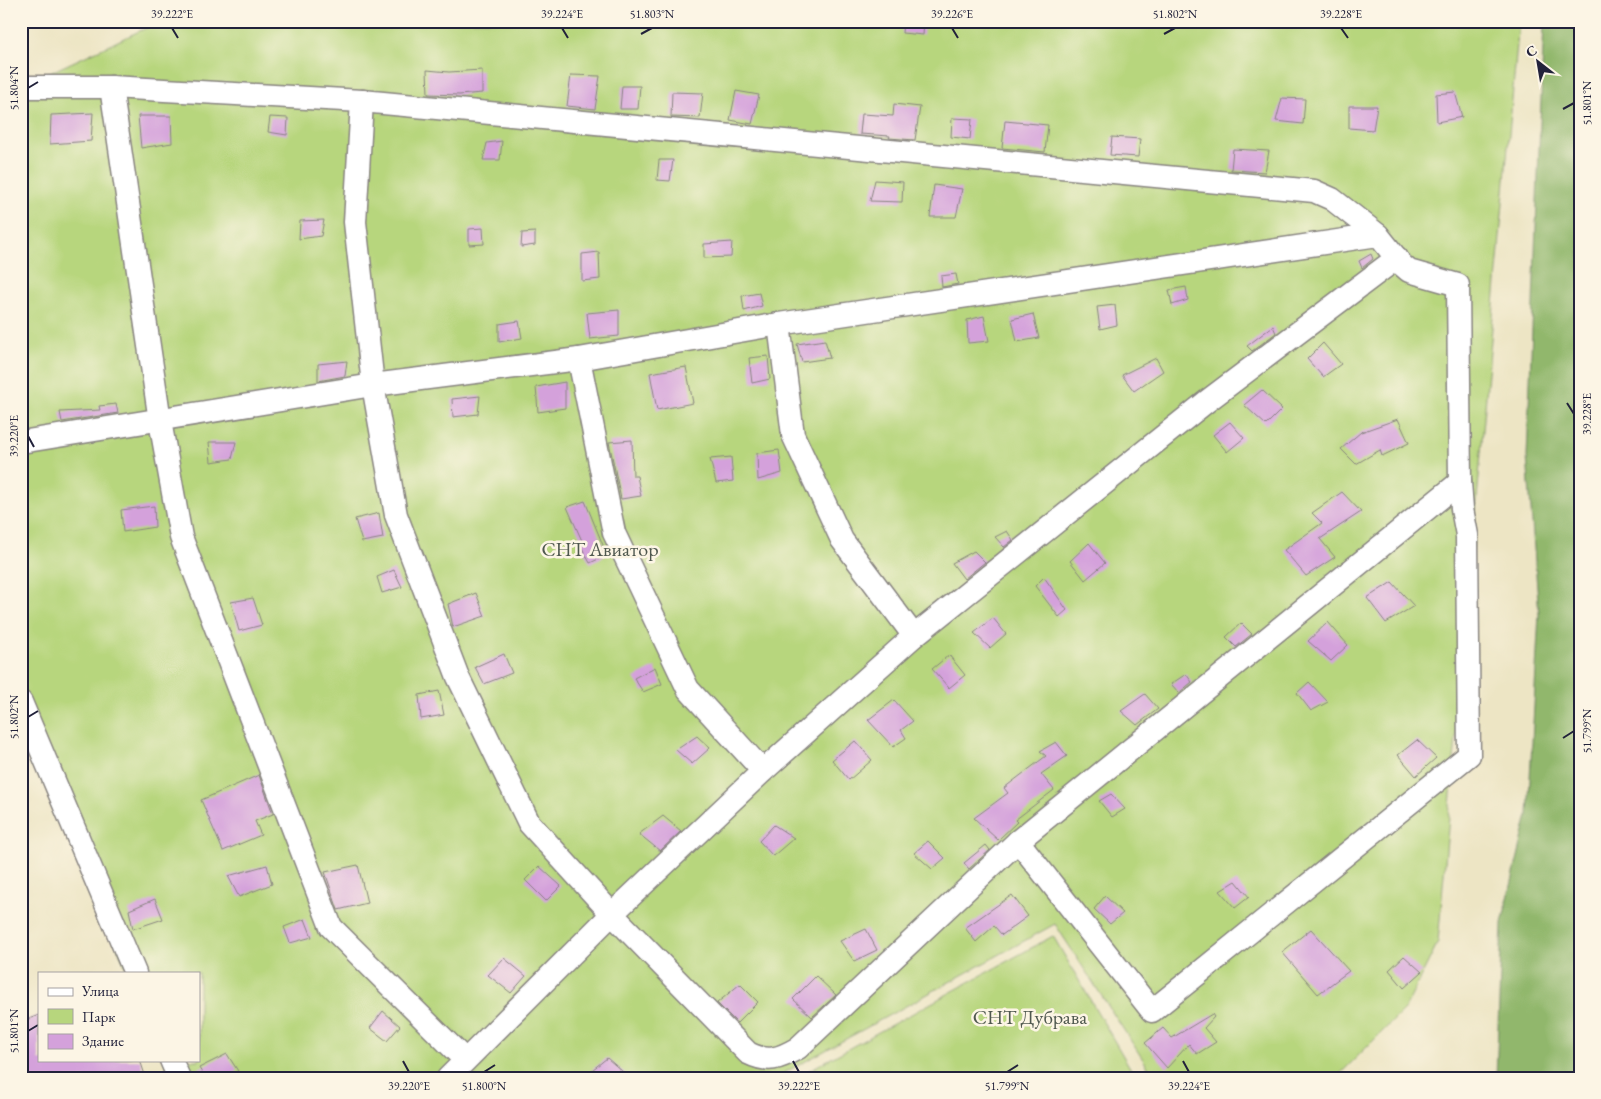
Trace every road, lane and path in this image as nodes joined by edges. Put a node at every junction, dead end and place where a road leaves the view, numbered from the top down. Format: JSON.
{"nodes":[{"id":1,"x":21,"y":87,"type":"edge"},
{"id":2,"x":111,"y":87,"type":"junction"},
{"id":3,"x":362,"y":102,"type":"junction"},
{"id":4,"x":1378,"y":235,"type":"junction"},
{"id":5,"x":1397,"y":258,"type":"junction"},
{"id":6,"x":779,"y":324,"type":"junction"},
{"id":7,"x":579,"y":359,"type":"junction"},
{"id":8,"x":373,"y":385,"type":"junction"},
{"id":9,"x":160,"y":421,"type":"junction"},
{"id":10,"x":21,"y":442,"type":"edge"},
{"id":11,"x":1460,"y":482,"type":"junction"},
{"id":12,"x":914,"y":636,"type":"junction"},
{"id":13,"x":21,"y":702,"type":"edge"},
{"id":14,"x":763,"y":771,"type":"junction"},
{"id":15,"x":1018,"y":841,"type":"junction"},
{"id":16,"x":612,"y":914,"type":"junction"},
{"id":17,"x":135,"y":972,"type":"edge"},
{"id":18,"x":465,"y":1060,"type":"junction"},
{"id":19,"x":172,"y":1062,"type":"edge"},
{"id":20,"x":179,"y":1078,"type":"edge"},
{"id":21,"x":448,"y":1078,"type":"edge"}],
"edges":[{"from":1,"to":2,"type":"street"},
{"from":2,"to":3,"type":"street"},
{"from":2,"to":9,"type":"street"},
{"from":3,"to":4,"type":"street"},
{"from":3,"to":8,"type":"street"},
{"from":4,"to":5,"type":"street"},
{"from":4,"to":6,"type":"street"},
{"from":5,"to":11,"type":"street"},
{"from":5,"to":12,"type":"street"},
{"from":6,"to":7,"type":"street"},
{"from":6,"to":12,"type":"street"},
{"from":7,"to":8,"type":"street"},
{"from":7,"to":14,"type":"street"},
{"from":8,"to":9,"type":"street"},
{"from":8,"to":16,"type":"street"},
{"from":9,"to":10,"type":"street"},
{"from":9,"to":18,"type":"street"},
{"from":11,"to":15,"type":"street"},
{"from":11,"to":15,"type":"street"},
{"from":12,"to":14,"type":"street"},
{"from":13,"to":17,"type":"street"},
{"from":14,"to":16,"type":"street"},
{"from":15,"to":16,"type":"street"},
{"from":16,"to":18,"type":"street"},
{"from":18,"to":21,"type":"street"},
{"from":19,"to":20,"type":"street"}]}
